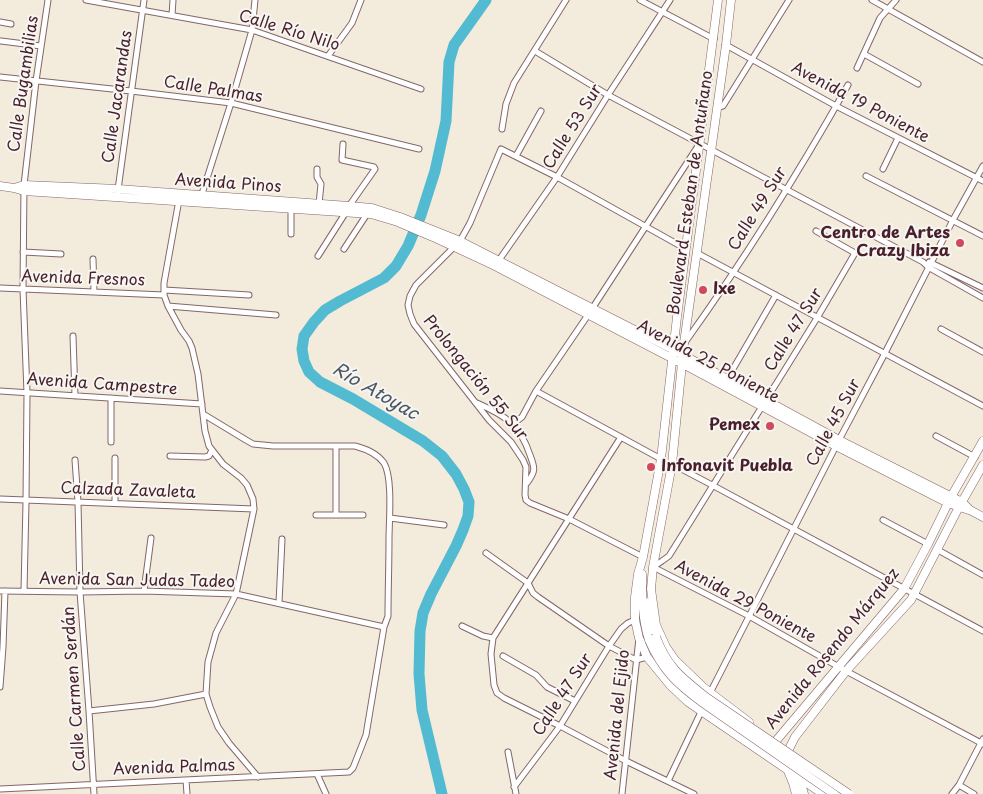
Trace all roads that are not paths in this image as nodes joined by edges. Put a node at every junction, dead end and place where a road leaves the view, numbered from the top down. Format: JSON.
{"nodes":[{"id":1,"x":48,"y":0,"type":"edge"},
{"id":2,"x":86,"y":0,"type":"edge"},
{"id":3,"x":144,"y":0,"type":"edge"},
{"id":4,"x":173,"y":0,"type":"edge"},
{"id":5,"x":255,"y":0,"type":"edge"},
{"id":6,"x":360,"y":0,"type":"edge"},
{"id":7,"x":566,"y":0,"type":"edge"},
{"id":8,"x":640,"y":0,"type":"edge"},
{"id":9,"x":670,"y":0,"type":"edge"},
{"id":10,"x":718,"y":0,"type":"edge"},
{"id":11,"x":730,"y":0,"type":"edge"},
{"id":12,"x":789,"y":0,"type":"edge"},
{"id":13,"x":872,"y":0,"type":"edge"},
{"id":14,"x":896,"y":0,"type":"edge"},
{"id":15,"x":888,"y":9,"type":"junction"},
{"id":16,"x":142,"y":10,"type":"junction"},
{"id":17,"x":662,"y":12,"type":"junction"},
{"id":18,"x":172,"y":15,"type":"junction"},
{"id":19,"x":0,"y":22,"type":"edge"},
{"id":20,"x":11,"y":24,"type":"dead end"},
{"id":21,"x":252,"y":30,"type":"junction"},
{"id":22,"x":714,"y":39,"type":"junction"},
{"id":23,"x":1,"y":41,"type":"edge"},
{"id":24,"x":726,"y":45,"type":"junction"},
{"id":25,"x":41,"y":46,"type":"junction"},
{"id":26,"x":535,"y":51,"type":"junction"},
{"id":27,"x":864,"y":54,"type":"junction"},
{"id":28,"x":328,"y":56,"type":"junction"},
{"id":29,"x":752,"y":59,"type":"junction"},
{"id":30,"x":983,"y":62,"type":"edge"},
{"id":31,"x":857,"y":68,"type":"dead end"},
{"id":32,"x":0,"y":77,"type":"edge"},
{"id":33,"x":36,"y":81,"type":"junction"},
{"id":34,"x":918,"y":84,"type":"dead end"},
{"id":35,"x":848,"y":85,"type":"dead end"},
{"id":36,"x":421,"y":89,"type":"dead end"},
{"id":37,"x":131,"y":91,"type":"junction"},
{"id":38,"x":608,"y":94,"type":"junction"},
{"id":39,"x":231,"y":103,"type":"junction"},
{"id":40,"x":836,"y":106,"type":"junction"},
{"id":41,"x":717,"y":108,"type":"junction"},
{"id":42,"x":541,"y":111,"type":"dead end"},
{"id":43,"x":502,"y":129,"type":"dead end"},
{"id":44,"x":898,"y":138,"type":"junction"},
{"id":45,"x":343,"y":144,"type":"dead end"},
{"id":46,"x":700,"y":144,"type":"junction"},
{"id":47,"x":419,"y":149,"type":"dead end"},
{"id":48,"x":711,"y":150,"type":"junction"},
{"id":49,"x":516,"y":156,"type":"junction"},
{"id":50,"x":983,"y":166,"type":"edge"},
{"id":51,"x":317,"y":169,"type":"dead end"},
{"id":52,"x":883,"y":169,"type":"dead end"},
{"id":53,"x":866,"y":176,"type":"dead end"},
{"id":54,"x":557,"y":177,"type":"junction"},
{"id":55,"x":976,"y":177,"type":"junction"},
{"id":56,"x":983,"y":181,"type":"edge"},
{"id":57,"x":0,"y":186,"type":"edge"},
{"id":58,"x":24,"y":188,"type":"junction"},
{"id":59,"x":786,"y":188,"type":"junction"},
{"id":60,"x":118,"y":193,"type":"junction"},
{"id":61,"x":180,"y":198,"type":"junction"},
{"id":62,"x":200,"y":199,"type":"junction"},
{"id":63,"x":319,"y":204,"type":"junction"},
{"id":64,"x":291,"y":209,"type":"junction"},
{"id":65,"x":347,"y":209,"type":"junction"},
{"id":66,"x":367,"y":214,"type":"junction"},
{"id":67,"x":399,"y":220,"type":"junction"},
{"id":68,"x":952,"y":220,"type":"junction"},
{"id":69,"x":646,"y":227,"type":"junction"},
{"id":70,"x":816,"y":231,"type":"dead end"},
{"id":71,"x":291,"y":234,"type":"dead end"},
{"id":72,"x":435,"y":235,"type":"joint"},
{"id":73,"x":983,"y":236,"type":"edge"},
{"id":74,"x":458,"y":244,"type":"junction"},
{"id":75,"x":344,"y":249,"type":"dead end"},
{"id":76,"x":686,"y":249,"type":"junction"},
{"id":77,"x":24,"y":252,"type":"junction"},
{"id":78,"x":697,"y":253,"type":"junction"},
{"id":79,"x":61,"y":254,"type":"dead end"},
{"id":80,"x":318,"y":256,"type":"dead end"},
{"id":81,"x":93,"y":259,"type":"dead end"},
{"id":82,"x":497,"y":263,"type":"junction"},
{"id":83,"x":930,"y":265,"type":"junction"},
{"id":84,"x":734,"y":272,"type":"junction"},
{"id":85,"x":0,"y":288,"type":"edge"},
{"id":86,"x":983,"y":288,"type":"edge"},
{"id":87,"x":23,"y":289,"type":"junction"},
{"id":88,"x":94,"y":292,"type":"junction"},
{"id":89,"x":164,"y":292,"type":"junction"},
{"id":90,"x":249,"y":295,"type":"dead end"},
{"id":91,"x":776,"y":296,"type":"junction"},
{"id":92,"x":983,"y":298,"type":"edge"},
{"id":93,"x":168,"y":306,"type":"junction"},
{"id":94,"x":590,"y":312,"type":"junction"},
{"id":95,"x":276,"y":315,"type":"dead end"},
{"id":96,"x":817,"y":318,"type":"junction"},
{"id":97,"x":940,"y":328,"type":"dead end"},
{"id":98,"x":73,"y":336,"type":"dead end"},
{"id":99,"x":684,"y":343,"type":"junction"},
{"id":100,"x":983,"y":352,"type":"edge"},
{"id":101,"x":885,"y":353,"type":"junction"},
{"id":102,"x":673,"y":355,"type":"junction"},
{"id":103,"x":683,"y":360,"type":"junction"},
{"id":104,"x":726,"y":383,"type":"junction"},
{"id":105,"x":0,"y":391,"type":"edge"},
{"id":106,"x":536,"y":392,"type":"junction"},
{"id":107,"x":27,"y":393,"type":"junction"},
{"id":108,"x":75,"y":396,"type":"junction"},
{"id":109,"x":111,"y":398,"type":"junction"},
{"id":110,"x":474,"y":402,"type":"junction"},
{"id":111,"x":763,"y":403,"type":"junction"},
{"id":112,"x":202,"y":404,"type":"junction"},
{"id":113,"x":983,"y":406,"type":"edge"},
{"id":114,"x":203,"y":414,"type":"junction"},
{"id":115,"x":513,"y":424,"type":"junction"},
{"id":116,"x":936,"y":436,"type":"dead end"},
{"id":117,"x":620,"y":437,"type":"junction"},
{"id":118,"x":983,"y":440,"type":"edge"},
{"id":119,"x":111,"y":442,"type":"dead end"},
{"id":120,"x":837,"y":443,"type":"junction"},
{"id":121,"x":336,"y":446,"type":"junction"},
{"id":122,"x":212,"y":450,"type":"junction"},
{"id":123,"x":170,"y":456,"type":"dead end"},
{"id":124,"x":974,"y":457,"type":"junction"},
{"id":125,"x":115,"y":458,"type":"dead end"},
{"id":126,"x":661,"y":459,"type":"junction"},
{"id":127,"x":75,"y":460,"type":"dead end"},
{"id":128,"x":672,"y":464,"type":"junction"},
{"id":129,"x":983,"y":465,"type":"edge"},
{"id":130,"x":526,"y":483,"type":"junction"},
{"id":131,"x":712,"y":485,"type":"junction"},
{"id":132,"x":0,"y":499,"type":"edge"},
{"id":133,"x":26,"y":500,"type":"junction"},
{"id":134,"x":949,"y":500,"type":"junction"},
{"id":135,"x":78,"y":502,"type":"junction"},
{"id":136,"x":115,"y":503,"type":"junction"},
{"id":137,"x":960,"y":505,"type":"junction"},
{"id":138,"x":254,"y":509,"type":"junction"},
{"id":139,"x":316,"y":515,"type":"dead end"},
{"id":140,"x":336,"y":515,"type":"junction"},
{"id":141,"x":362,"y":515,"type":"dead end"},
{"id":142,"x":390,"y":518,"type":"junction"},
{"id":143,"x":983,"y":518,"type":"edge"},
{"id":144,"x":569,"y":520,"type":"junction"},
{"id":145,"x":883,"y":520,"type":"dead end"},
{"id":146,"x":444,"y":525,"type":"dead end"},
{"id":147,"x":793,"y":529,"type":"junction"},
{"id":148,"x":151,"y":538,"type":"dead end"},
{"id":149,"x":282,"y":539,"type":"dead end"},
{"id":150,"x":928,"y":544,"type":"junction"},
{"id":151,"x":938,"y":550,"type":"junction"},
{"id":152,"x":486,"y":554,"type":"dead end"},
{"id":153,"x":643,"y":557,"type":"junction"},
{"id":154,"x":653,"y":567,"type":"junction"},
{"id":155,"x":983,"y":575,"type":"edge"},
{"id":156,"x":528,"y":583,"type":"junction"},
{"id":157,"x":651,"y":589,"type":"junction"},
{"id":158,"x":904,"y":589,"type":"junction"},
{"id":159,"x":2,"y":591,"type":"edge"},
{"id":160,"x":24,"y":591,"type":"junction"},
{"id":161,"x":144,"y":591,"type":"junction"},
{"id":162,"x":80,"y":592,"type":"junction"},
{"id":163,"x":236,"y":594,"type":"junction"},
{"id":164,"x":914,"y":594,"type":"junction"},
{"id":165,"x":278,"y":603,"type":"junction"},
{"id":166,"x":749,"y":616,"type":"junction"},
{"id":167,"x":635,"y":620,"type":"junction"},
{"id":168,"x":386,"y":625,"type":"junction"},
{"id":169,"x":462,"y":626,"type":"dead end"},
{"id":170,"x":983,"y":631,"type":"edge"},
{"id":171,"x":493,"y":638,"type":"junction"},
{"id":172,"x":639,"y":638,"type":"junction"},
{"id":173,"x":652,"y":638,"type":"junction"},
{"id":174,"x":609,"y":646,"type":"junction"},
{"id":175,"x":503,"y":656,"type":"dead end"},
{"id":176,"x":647,"y":657,"type":"junction"},
{"id":177,"x":636,"y":660,"type":"junction"},
{"id":178,"x":838,"y":666,"type":"junction"},
{"id":179,"x":846,"y":671,"type":"junction"},
{"id":180,"x":0,"y":687,"type":"edge"},
{"id":181,"x":710,"y":692,"type":"junction"},
{"id":182,"x":206,"y":694,"type":"junction"},
{"id":183,"x":575,"y":701,"type":"junction"},
{"id":184,"x":89,"y":711,"type":"junction"},
{"id":185,"x":701,"y":712,"type":"junction"},
{"id":186,"x":560,"y":726,"type":"junction"},
{"id":187,"x":795,"y":737,"type":"junction"},
{"id":188,"x":775,"y":742,"type":"junction"},
{"id":189,"x":982,"y":742,"type":"edge"},
{"id":190,"x":788,"y":751,"type":"junction"},
{"id":191,"x":508,"y":752,"type":"dead end"},
{"id":192,"x":626,"y":761,"type":"junction"},
{"id":193,"x":806,"y":763,"type":"junction"},
{"id":194,"x":316,"y":774,"type":"junction"},
{"id":195,"x":794,"y":775,"type":"junction"},
{"id":196,"x":258,"y":777,"type":"junction"},
{"id":197,"x":186,"y":780,"type":"junction"},
{"id":198,"x":668,"y":781,"type":"junction"},
{"id":199,"x":94,"y":784,"type":"junction"},
{"id":200,"x":959,"y":785,"type":"junction"},
{"id":201,"x":514,"y":787,"type":"junction"},
{"id":202,"x":0,"y":789,"type":"edge"},
{"id":203,"x":94,"y":794,"type":"edge"},
{"id":204,"x":188,"y":794,"type":"edge"},
{"id":205,"x":326,"y":794,"type":"edge"},
{"id":206,"x":516,"y":794,"type":"edge"},
{"id":207,"x":622,"y":794,"type":"edge"},
{"id":208,"x":694,"y":794,"type":"edge"},
{"id":209,"x":796,"y":794,"type":"edge"},
{"id":210,"x":804,"y":794,"type":"edge"},
{"id":211,"x":823,"y":794,"type":"edge"},
{"id":212,"x":834,"y":794,"type":"edge"},
{"id":213,"x":849,"y":794,"type":"edge"},
{"id":214,"x":854,"y":794,"type":"edge"},
{"id":215,"x":952,"y":794,"type":"edge"},
{"id":216,"x":974,"y":794,"type":"edge"}],
"edges":[{"from":1,"to":25,"type":"street","name":"Calle Bugambilias"},
{"from":2,"to":16,"type":"street","name":"Calle Río Nilo"},
{"from":3,"to":16,"type":"street","name":"Calle Jacarandas"},
{"from":4,"to":18,"type":"street"},
{"from":5,"to":21,"type":"street"},
{"from":6,"to":28,"type":"street"},
{"from":7,"to":26,"type":"street"},
{"from":8,"to":17,"type":"street"},
{"from":9,"to":17,"type":"street","name":"Calle 53 Sur"},
{"from":10,"to":22,"type":"main road","name":"Boulevard Esteban de Antuñano"},
{"from":11,"to":24,"type":"main road","name":"Boulevard Esteban de Antuñano"},
{"from":12,"to":29,"type":"street"},
{"from":13,"to":15,"type":"street"},
{"from":14,"to":15,"type":"street"},
{"from":15,"to":27,"type":"street"},
{"from":15,"to":30,"type":"street"},
{"from":16,"to":18,"type":"street","name":"Calle Río Nilo"},
{"from":16,"to":37,"type":"street","name":"Calle Jacarandas"},
{"from":17,"to":22,"type":"street"},
{"from":17,"to":38,"type":"street","name":"Calle 53 Sur"},
{"from":18,"to":21,"type":"street","name":"Calle Río Nilo"},
{"from":19,"to":20,"type":"street"},
{"from":21,"to":28,"type":"street","name":"Calle Río Nilo"},
{"from":21,"to":39,"type":"street"},
{"from":22,"to":46,"type":"main road","name":"Boulevard Esteban de Antuñano"},
{"from":23,"to":25,"type":"street"},
{"from":24,"to":29,"type":"street","name":"Avenida 19 Poniente"},
{"from":24,"to":41,"type":"main road","name":"Boulevard Esteban de Antuñano"},
{"from":25,"to":33,"type":"street","name":"Calle Bugambilias"},
{"from":26,"to":38,"type":"street"},
{"from":26,"to":43,"type":"street"},
{"from":27,"to":31,"type":"street"},
{"from":27,"to":34,"type":"street"},
{"from":28,"to":36,"type":"street","name":"Calle Río Nilo"},
{"from":29,"to":40,"type":"street","name":"Avenida 19 Poniente"},
{"from":29,"to":41,"type":"street"},
{"from":32,"to":33,"type":"street","name":"Calle Palmas"},
{"from":33,"to":37,"type":"street","name":"Calle Palmas"},
{"from":33,"to":58,"type":"street","name":"Calle Bugambilias"},
{"from":35,"to":40,"type":"street","name":"Calle 49 Sur"},
{"from":37,"to":39,"type":"street","name":"Calle Palmas"},
{"from":37,"to":60,"type":"street","name":"Calle Jacarandas"},
{"from":38,"to":46,"type":"street"},
{"from":38,"to":54,"type":"street","name":"Calle 53 Sur"},
{"from":39,"to":47,"type":"street","name":"Calle Palmas"},
{"from":39,"to":62,"type":"street"},
{"from":40,"to":44,"type":"street","name":"Avenida 19 Poniente"},
{"from":40,"to":59,"type":"street","name":"Calle 49 Sur"},
{"from":41,"to":48,"type":"main road","name":"Boulevard Esteban de Antuñano"},
{"from":42,"to":49,"type":"street"},
{"from":44,"to":52,"type":"street"},
{"from":44,"to":55,"type":"street","name":"Avenida 19 Poniente"},
{"from":45,"to":65,"type":"street"},
{"from":46,"to":48,"type":"street"},
{"from":46,"to":69,"type":"street"},
{"from":46,"to":76,"type":"main road","name":"Boulevard Esteban de Antuñano"},
{"from":48,"to":59,"type":"street"},
{"from":48,"to":78,"type":"main road","name":"Boulevard Esteban de Antuñano"},
{"from":49,"to":54,"type":"street"},
{"from":49,"to":74,"type":"street","name":"Prolongación 55 Sur"},
{"from":50,"to":55,"type":"street","name":"Calle 45 Sur"},
{"from":51,"to":63,"type":"street"},
{"from":53,"to":68,"type":"street"},
{"from":54,"to":69,"type":"street"},
{"from":54,"to":82,"type":"street","name":"Calle 53 Sur"},
{"from":55,"to":56,"type":"street","name":"Avenida 19 Poniente"},
{"from":55,"to":68,"type":"street","name":"Calle 45 Sur"},
{"from":57,"to":58,"type":"main road","name":"Avenida Pinos"},
{"from":58,"to":60,"type":"main road","name":"Avenida Pinos"},
{"from":58,"to":77,"type":"street","name":"Calle Bugambilias"},
{"from":59,"to":83,"type":"street"},
{"from":59,"to":84,"type":"street","name":"Calle 49 Sur"},
{"from":60,"to":61,"type":"main road","name":"Avenida Pinos"},
{"from":61,"to":62,"type":"main road","name":"Avenida Pinos"},
{"from":61,"to":89,"type":"street"},
{"from":62,"to":63,"type":"main road","name":"Avenida Pinos"},
{"from":62,"to":64,"type":"main road","name":"Avenida Pinos"},
{"from":63,"to":65,"type":"main road","name":"Avenida Pinos"},
{"from":64,"to":65,"type":"main road","name":"Avenida Pinos"},
{"from":64,"to":71,"type":"street"},
{"from":65,"to":66,"type":"main road","name":"Avenida Pinos"},
{"from":65,"to":67,"type":"main road","name":"Avenida Pinos"},
{"from":65,"to":80,"type":"street"},
{"from":66,"to":67,"type":"main road","name":"Avenida Pinos"},
{"from":66,"to":75,"type":"street"},
{"from":67,"to":72,"type":"main road","name":"Avenida Pinos"},
{"from":68,"to":73,"type":"street"},
{"from":68,"to":83,"type":"street","name":"Calle 45 Sur"},
{"from":69,"to":76,"type":"street"},
{"from":69,"to":94,"type":"street"},
{"from":70,"to":96,"type":"street","name":"Calle 47 Sur"},
{"from":72,"to":74,"type":"main road","name":"Avenida 25 Poniente"},
{"from":74,"to":82,"type":"main road","name":"Avenida 25 Poniente"},
{"from":74,"to":110,"type":"street","name":"Prolongación 55 Sur"},
{"from":76,"to":102,"type":"main road","name":"Boulevard Esteban de Antuñano"},
{"from":77,"to":79,"type":"street"},
{"from":77,"to":87,"type":"street","name":"Calle Bugambilias"},
{"from":78,"to":84,"type":"street"},
{"from":78,"to":99,"type":"main road","name":"Boulevard Esteban de Antuñano"},
{"from":81,"to":88,"type":"street"},
{"from":82,"to":94,"type":"main road","name":"Avenida 25 Poniente"},
{"from":83,"to":86,"type":"street"},
{"from":83,"to":92,"type":"street"},
{"from":83,"to":101,"type":"street","name":"Calle 45 Sur"},
{"from":84,"to":91,"type":"street"},
{"from":84,"to":99,"type":"street","name":"Calle 49 Sur"},
{"from":85,"to":87,"type":"street","name":"Avenida Fresnos"},
{"from":87,"to":88,"type":"street","name":"Avenida Fresnos"},
{"from":87,"to":107,"type":"street","name":"Calle Bugambilias"},
{"from":88,"to":89,"type":"street","name":"Avenida Fresnos"},
{"from":89,"to":90,"type":"street","name":"Avenida Fresnos"},
{"from":89,"to":93,"type":"street"},
{"from":91,"to":96,"type":"street"},
{"from":91,"to":104,"type":"street"},
{"from":93,"to":95,"type":"street"},
{"from":93,"to":112,"type":"street"},
{"from":94,"to":102,"type":"main road","name":"Avenida 25 Poniente"},
{"from":94,"to":106,"type":"street"},
{"from":96,"to":101,"type":"street"},
{"from":96,"to":111,"type":"street","name":"Calle 47 Sur"},
{"from":97,"to":100,"type":"street"},
{"from":98,"to":108,"type":"street"},
{"from":99,"to":103,"type":"main road","name":"Boulevard Esteban de Antuñano"},
{"from":101,"to":113,"type":"street"},
{"from":101,"to":120,"type":"street","name":"Calle 45 Sur"},
{"from":102,"to":103,"type":"main road","name":"Avenida 25 Poniente"},
{"from":102,"to":126,"type":"main road","name":"Boulevard Esteban de Antuñano"},
{"from":103,"to":104,"type":"main road","name":"Avenida 25 Poniente"},
{"from":103,"to":128,"type":"main road","name":"Boulevard Esteban de Antuñano"},
{"from":104,"to":111,"type":"main road","name":"Avenida 25 Poniente"},
{"from":105,"to":107,"type":"street","name":"Avenida Campestre"},
{"from":106,"to":115,"type":"street"},
{"from":106,"to":117,"type":"street"},
{"from":107,"to":108,"type":"street","name":"Avenida Campestre"},
{"from":107,"to":133,"type":"street","name":"Calle Bugambilias"},
{"from":108,"to":109,"type":"street","name":"Avenida Campestre"},
{"from":109,"to":112,"type":"street","name":"Avenida Campestre"},
{"from":109,"to":119,"type":"street"},
{"from":110,"to":115,"type":"street"},
{"from":110,"to":130,"type":"street","name":"Prolongación 55 Sur"},
{"from":111,"to":120,"type":"main road","name":"Avenida 25 Poniente"},
{"from":111,"to":131,"type":"street","name":"Calle 47 Sur"},
{"from":112,"to":114,"type":"street"},
{"from":114,"to":121,"type":"street"},
{"from":114,"to":122,"type":"street"},
{"from":115,"to":130,"type":"street"},
{"from":116,"to":124,"type":"street"},
{"from":117,"to":126,"type":"street"},
{"from":117,"to":144,"type":"street"},
{"from":118,"to":124,"type":"main road","name":"Avenida Rosendo Márquez"},
{"from":120,"to":134,"type":"main road","name":"Avenida 25 Poniente"},
{"from":120,"to":147,"type":"street","name":"Calle 45 Sur"},
{"from":121,"to":140,"type":"street"},
{"from":121,"to":142,"type":"street"},
{"from":122,"to":123,"type":"street"},
{"from":122,"to":138,"type":"street"},
{"from":124,"to":134,"type":"main road","name":"Avenida Rosendo Márquez"},
{"from":125,"to":136,"type":"street"},
{"from":126,"to":153,"type":"main road","name":"Boulevard Esteban de Antuñano"},
{"from":127,"to":135,"type":"street","name":"Calle Carmen Serdán"},
{"from":128,"to":131,"type":"street"},
{"from":128,"to":154,"type":"main road","name":"Boulevard Esteban de Antuñano"},
{"from":129,"to":137,"type":"main road","name":"Avenida Rosendo Márquez"},
{"from":130,"to":144,"type":"street","name":"Prolongación 55 Sur"},
{"from":131,"to":147,"type":"street"},
{"from":131,"to":154,"type":"street","name":"Calle 47 Sur"},
{"from":132,"to":133,"type":"street","name":"Calzada Zavaleta"},
{"from":133,"to":135,"type":"street","name":"Calzada Zavaleta"},
{"from":133,"to":160,"type":"street","name":"Calle Bugambilias"},
{"from":134,"to":137,"type":"main road","name":"Avenida 25 Poniente"},
{"from":134,"to":150,"type":"main road","name":"Avenida Rosendo Márquez"},
{"from":135,"to":136,"type":"street","name":"Calzada Zavaleta"},
{"from":135,"to":162,"type":"street","name":"Calle Carmen Serdán"},
{"from":136,"to":138,"type":"street","name":"Calzada Zavaleta"},
{"from":137,"to":143,"type":"main road","name":"Avenida 25 Poniente"},
{"from":137,"to":151,"type":"main road","name":"Avenida Rosendo Márquez"},
{"from":138,"to":163,"type":"street"},
{"from":139,"to":140,"type":"street"},
{"from":140,"to":141,"type":"street"},
{"from":142,"to":146,"type":"street"},
{"from":142,"to":168,"type":"street"},
{"from":144,"to":153,"type":"street"},
{"from":144,"to":156,"type":"street"},
{"from":145,"to":150,"type":"street"},
{"from":147,"to":158,"type":"street"},
{"from":147,"to":166,"type":"street","name":"Calle 45 Sur"},
{"from":148,"to":161,"type":"street"},
{"from":149,"to":165,"type":"street"},
{"from":150,"to":158,"type":"main road","name":"Avenida Rosendo Márquez"},
{"from":151,"to":155,"type":"street"},
{"from":151,"to":164,"type":"main road","name":"Avenida Rosendo Márquez"},
{"from":152,"to":156,"type":"street"},
{"from":153,"to":167,"type":"main road"},
{"from":153,"to":173,"type":"main road"},
{"from":154,"to":157,"type":"main road","name":"Boulevard Esteban de Antuñano"},
{"from":154,"to":166,"type":"street","name":"Avenida 29 Poniente"},
{"from":156,"to":171,"type":"street"},
{"from":156,"to":174,"type":"street"},
{"from":157,"to":173,"type":"main road"},
{"from":157,"to":181,"type":"main road"},
{"from":158,"to":164,"type":"street"},
{"from":158,"to":178,"type":"main road","name":"Avenida Rosendo Márquez"},
{"from":159,"to":160,"type":"street","name":"Avenida San Judas Tadeo"},
{"from":159,"to":180,"type":"street"},
{"from":160,"to":162,"type":"street","name":"Avenida San Judas Tadeo"},
{"from":161,"to":162,"type":"street","name":"Avenida San Judas Tadeo"},
{"from":161,"to":163,"type":"street","name":"Avenida San Judas Tadeo"},
{"from":162,"to":184,"type":"street","name":"Calle Carmen Serdán"},
{"from":163,"to":165,"type":"street","name":"Avenida San Judas Tadeo"},
{"from":163,"to":182,"type":"street"},
{"from":164,"to":170,"type":"street"},
{"from":164,"to":179,"type":"main road","name":"Avenida Rosendo Márquez"},
{"from":165,"to":168,"type":"street","name":"Avenida San Judas Tadeo"},
{"from":166,"to":178,"type":"street","name":"Avenida 29 Poniente"},
{"from":166,"to":181,"type":"street","name":"Calle 45 Sur"},
{"from":167,"to":172,"type":"main road"},
{"from":167,"to":174,"type":"street","name":"Calle 47 Sur"},
{"from":168,"to":194,"type":"street","name":"Avenida Palmas"},
{"from":169,"to":171,"type":"street"},
{"from":171,"to":186,"type":"street"},
{"from":172,"to":176,"type":"main road"},
{"from":172,"to":177,"type":"street","name":"Avenida del Ejido"},
{"from":173,"to":212,"type":"main road","bridge":true},
{"from":173,"to":213,"type":"main road","bridge":true},
{"from":174,"to":177,"type":"street"},
{"from":174,"to":183,"type":"street","name":"Calle 47 Sur"},
{"from":175,"to":183,"type":"street"},
{"from":176,"to":177,"type":"street"},
{"from":176,"to":185,"type":"main road"},
{"from":177,"to":192,"type":"street","name":"Avenida del Ejido"},
{"from":178,"to":179,"type":"street","name":"Avenida 29 Poniente"},
{"from":178,"to":188,"type":"main road","name":"Avenida Rosendo Márquez"},
{"from":179,"to":187,"type":"main road","name":"Avenida Rosendo Márquez"},
{"from":179,"to":189,"type":"street","name":"Avenida 29 Poniente"},
{"from":181,"to":188,"type":"main road"},
{"from":182,"to":184,"type":"street"},
{"from":182,"to":196,"type":"street"},
{"from":183,"to":186,"type":"street","name":"Calle 47 Sur"},
{"from":184,"to":199,"type":"street","name":"Calle Carmen Serdán"},
{"from":185,"to":195,"type":"main road"},
{"from":185,"to":198,"type":"street"},
{"from":186,"to":192,"type":"street"},
{"from":186,"to":201,"type":"street","name":"Calle 47 Sur"},
{"from":187,"to":190,"type":"main road","name":"Avenida Rosendo Márquez"},
{"from":187,"to":193,"type":"main road"},
{"from":188,"to":190,"type":"main road"},
{"from":188,"to":195,"type":"main road"},
{"from":189,"to":200,"type":"street"},
{"from":190,"to":193,"type":"main road"},
{"from":190,"to":195,"type":"main road"},
{"from":191,"to":201,"type":"street"},
{"from":192,"to":198,"type":"street"},
{"from":192,"to":207,"type":"street","name":"Avenida del Ejido"},
{"from":193,"to":195,"type":"main road"},
{"from":193,"to":214,"type":"main road"},
{"from":194,"to":196,"type":"street","name":"Avenida Palmas"},
{"from":194,"to":205,"type":"street"},
{"from":195,"to":209,"type":"main road"},
{"from":195,"to":210,"type":"main road"},
{"from":195,"to":211,"type":"main road"},
{"from":196,"to":197,"type":"street","name":"Avenida Palmas"},
{"from":197,"to":199,"type":"street","name":"Avenida Palmas"},
{"from":197,"to":204,"type":"street"},
{"from":198,"to":208,"type":"street"},
{"from":199,"to":202,"type":"street","name":"Avenida Palmas"},
{"from":199,"to":203,"type":"street","name":"Calle Carmen Serdán"},
{"from":200,"to":215,"type":"street"},
{"from":200,"to":216,"type":"street"},
{"from":201,"to":206,"type":"street"}]}
